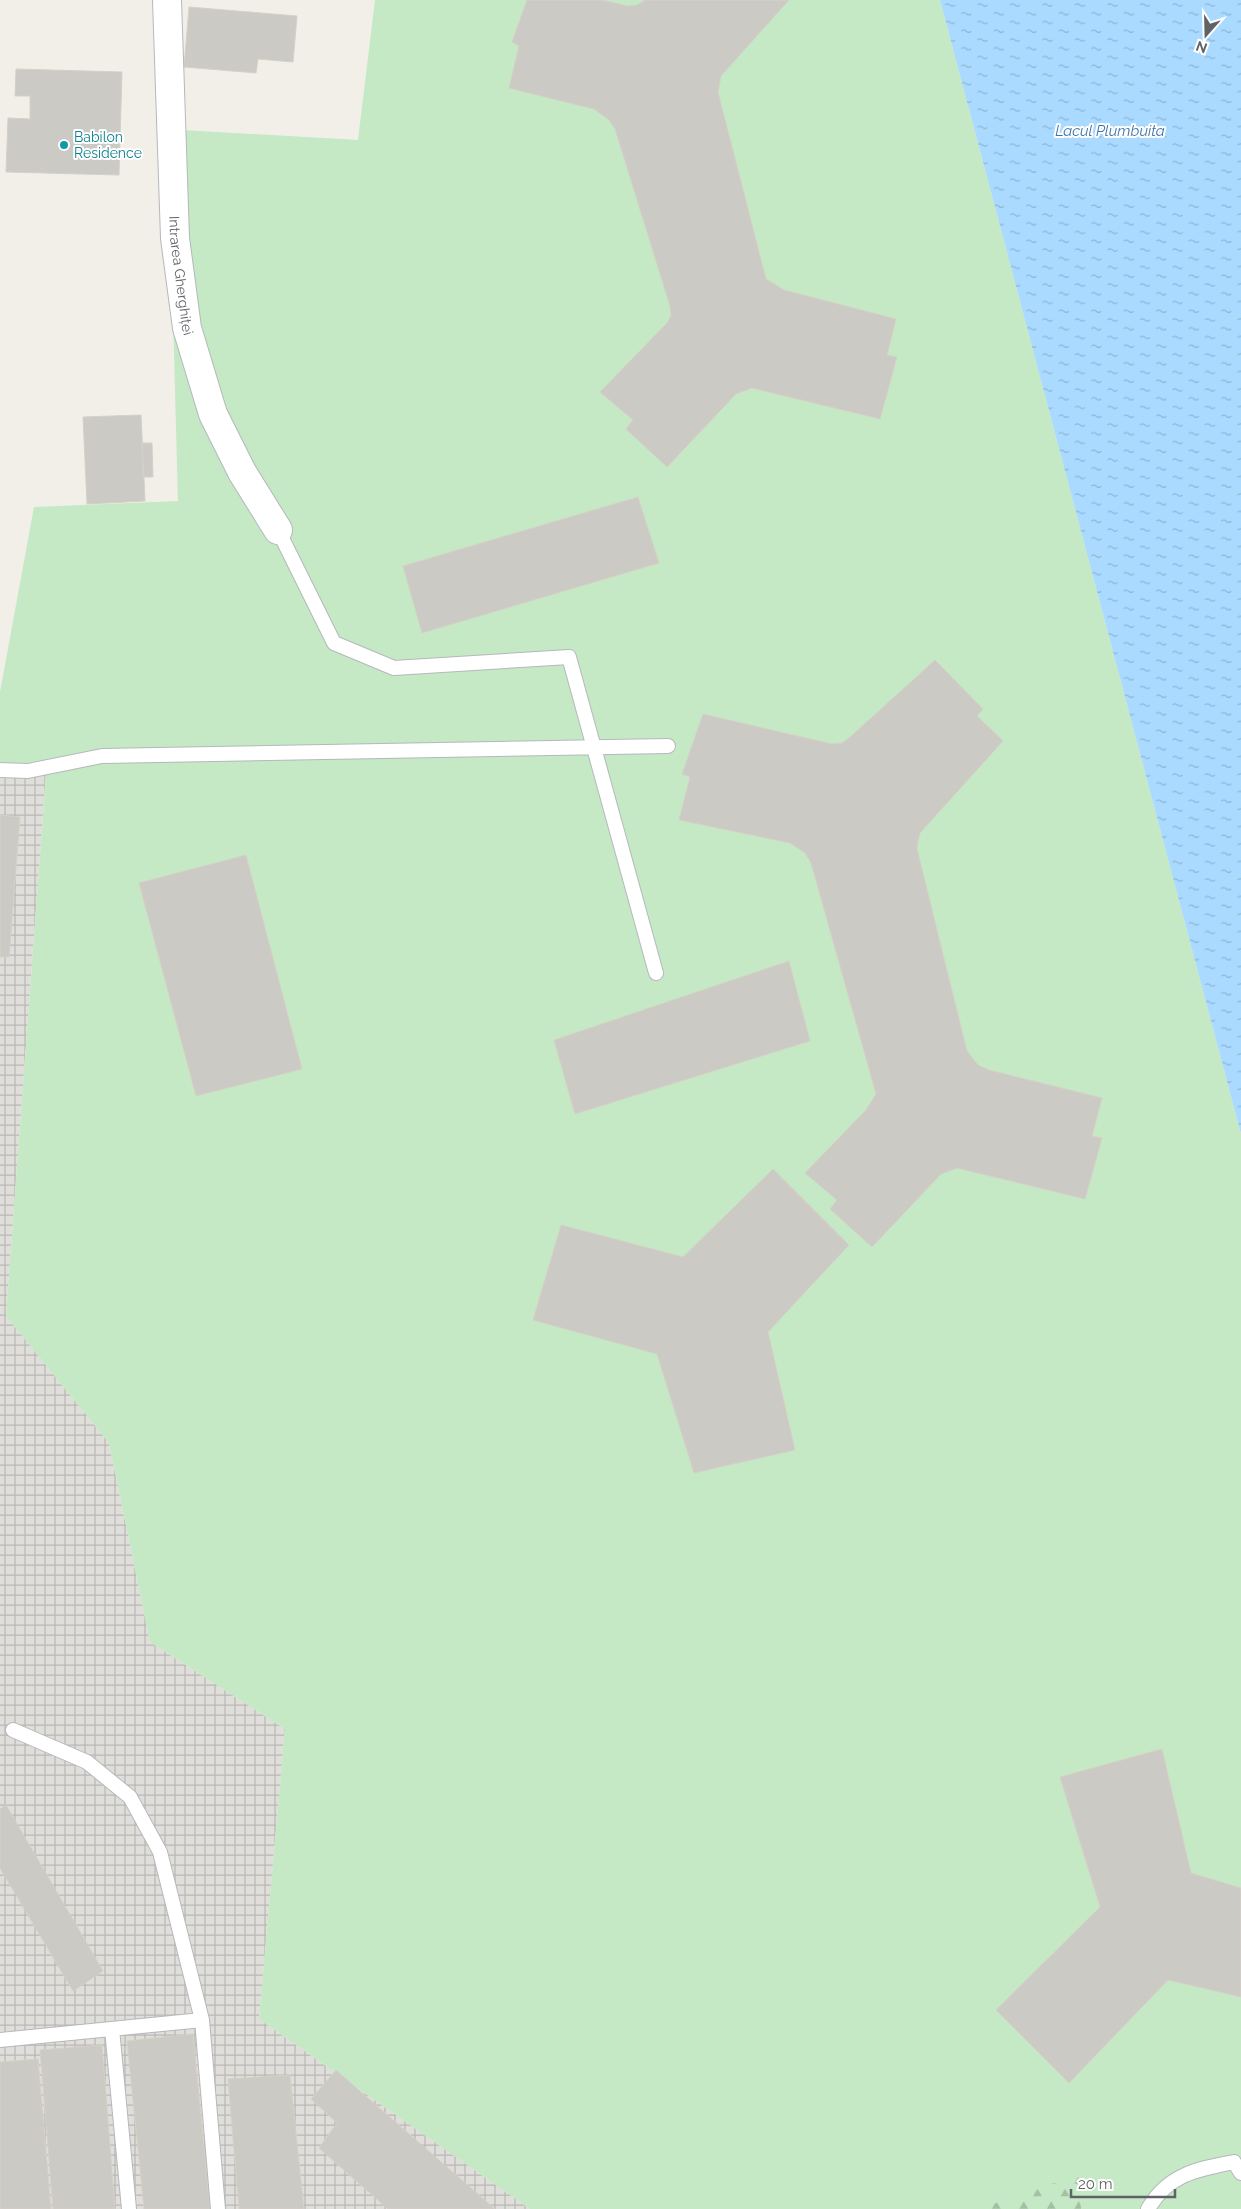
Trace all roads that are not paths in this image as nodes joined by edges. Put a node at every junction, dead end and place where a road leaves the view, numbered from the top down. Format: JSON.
{"nodes":[{"id":1,"x":166,"y":0,"type":"edge"},
{"id":2,"x":278,"y":530,"type":"joint"},
{"id":3,"x":668,"y":746,"type":"dead end"},
{"id":4,"x":593,"y":747,"type":"junction"},
{"id":5,"x":0,"y":770,"type":"edge"},
{"id":6,"x":656,"y":973,"type":"dead end"},
{"id":7,"x":13,"y":1730,"type":"dead end"},
{"id":8,"x":202,"y":2020,"type":"junction"},
{"id":9,"x":112,"y":2029,"type":"junction"},
{"id":10,"x":0,"y":2040,"type":"edge"},
{"id":11,"x":1241,"y":2173,"type":"edge"},
{"id":12,"x":129,"y":2209,"type":"edge"},
{"id":13,"x":218,"y":2209,"type":"edge"},
{"id":14,"x":1148,"y":2209,"type":"edge"}],
"edges":[{"from":1,"to":2,"type":"street","name":"Intrarea Gherghiței"},
{"from":2,"to":4,"type":"lane"},
{"from":3,"to":4,"type":"lane"},
{"from":4,"to":5,"type":"lane"},
{"from":4,"to":6,"type":"lane"},
{"from":7,"to":8,"type":"lane"},
{"from":8,"to":9,"type":"lane"},
{"from":8,"to":13,"type":"lane"},
{"from":9,"to":10,"type":"lane"},
{"from":9,"to":12,"type":"lane"},
{"from":11,"to":14,"type":"lane"}]}
